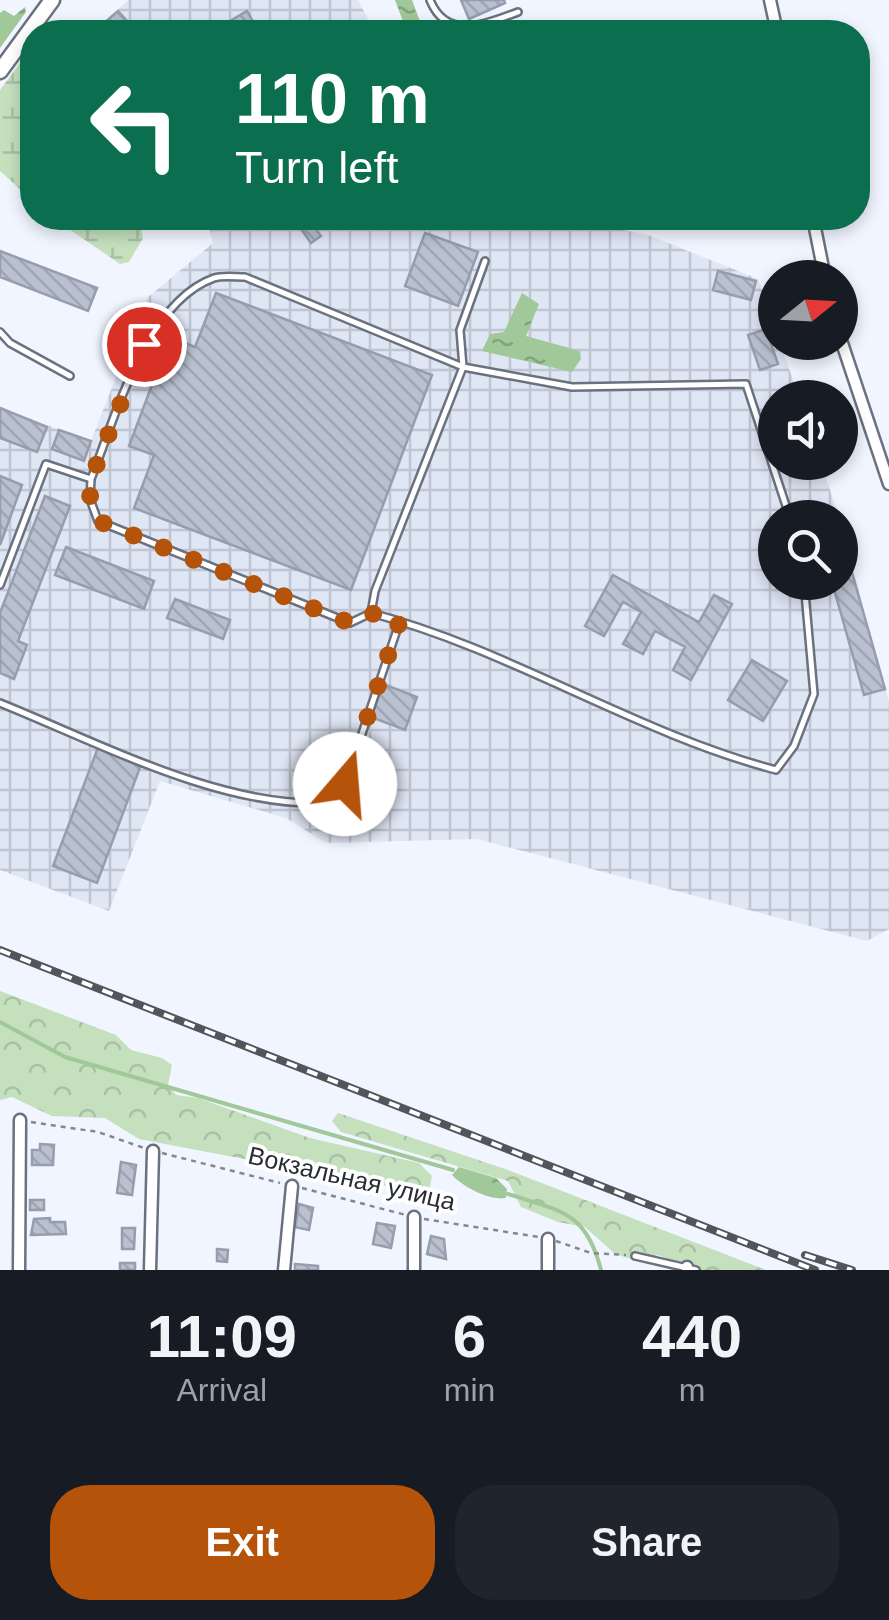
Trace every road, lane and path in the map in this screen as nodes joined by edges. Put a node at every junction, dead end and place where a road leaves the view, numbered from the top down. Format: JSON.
{"nodes":[{"id":1,"x":430,"y":0,"type":"edge"},
{"id":2,"x":518,"y":12,"type":"dead end"},
{"id":3,"x":445,"y":20,"type":"edge"},
{"id":4,"x":489,"y":20,"type":"edge"},
{"id":5,"x":20,"y":44,"type":"edge"},
{"id":6,"x":0,"y":71,"type":"edge"},
{"id":7,"x":815,"y":230,"type":"edge"},
{"id":8,"x":485,"y":260,"type":"dead end"},
{"id":9,"x":821,"y":260,"type":"edge"},
{"id":10,"x":0,"y":332,"type":"edge"},
{"id":11,"x":848,"y":360,"type":"edge"},
{"id":12,"x":463,"y":367,"type":"junction"},
{"id":13,"x":70,"y":376,"type":"dead end"},
{"id":14,"x":91,"y":479,"type":"junction"},
{"id":15,"x":889,"y":484,"type":"edge"},
{"id":16,"x":784,"y":500,"type":"edge"},
{"id":17,"x":0,"y":585,"type":"edge"},
{"id":18,"x":806,"y":600,"type":"edge"},
{"id":19,"x":370,"y":613,"type":"junction"},
{"id":20,"x":400,"y":620,"type":"junction"},
{"id":21,"x":0,"y":703,"type":"edge"},
{"id":22,"x":20,"y":1120,"type":"joint"},
{"id":23,"x":152,"y":1150,"type":"junction"},
{"id":24,"x":292,"y":1186,"type":"junction"},
{"id":25,"x":414,"y":1217,"type":"junction"},
{"id":26,"x":548,"y":1238,"type":"junction"},
{"id":27,"x":635,"y":1256,"type":"joint"},
{"id":28,"x":690,"y":1269,"type":"edge"},
{"id":29,"x":19,"y":1270,"type":"edge"},
{"id":30,"x":150,"y":1270,"type":"edge"},
{"id":31,"x":284,"y":1270,"type":"edge"},
{"id":32,"x":414,"y":1270,"type":"edge"},
{"id":33,"x":548,"y":1270,"type":"edge"}],
"edges":[{"from":1,"to":3,"type":"lane"},
{"from":2,"to":4,"type":"lane"},
{"from":5,"to":6,"type":"street"},
{"from":7,"to":9,"type":"street"},
{"from":8,"to":12,"type":"lane"},
{"from":10,"to":13,"type":"lane"},
{"from":11,"to":15,"type":"street"},
{"from":12,"to":14,"type":"lane"},
{"from":12,"to":16,"type":"lane"},
{"from":12,"to":19,"type":"lane"},
{"from":14,"to":17,"type":"lane"},
{"from":14,"to":19,"type":"lane"},
{"from":18,"to":20,"type":"lane"},
{"from":19,"to":20,"type":"lane"},
{"from":20,"to":21,"type":"lane"},
{"from":22,"to":23,"type":"path","name":"Вокзальная улица"},
{"from":22,"to":29,"type":"street"},
{"from":23,"to":24,"type":"path","name":"Вокзальная улица"},
{"from":23,"to":30,"type":"street"},
{"from":24,"to":25,"type":"path","name":"Вокзальная улица"},
{"from":24,"to":31,"type":"street"},
{"from":25,"to":26,"type":"path","name":"Вокзальная улица"},
{"from":25,"to":32,"type":"street"},
{"from":26,"to":27,"type":"path","name":"Вокзальная улица"},
{"from":26,"to":33,"type":"street"},
{"from":27,"to":28,"type":"lane"}]}
